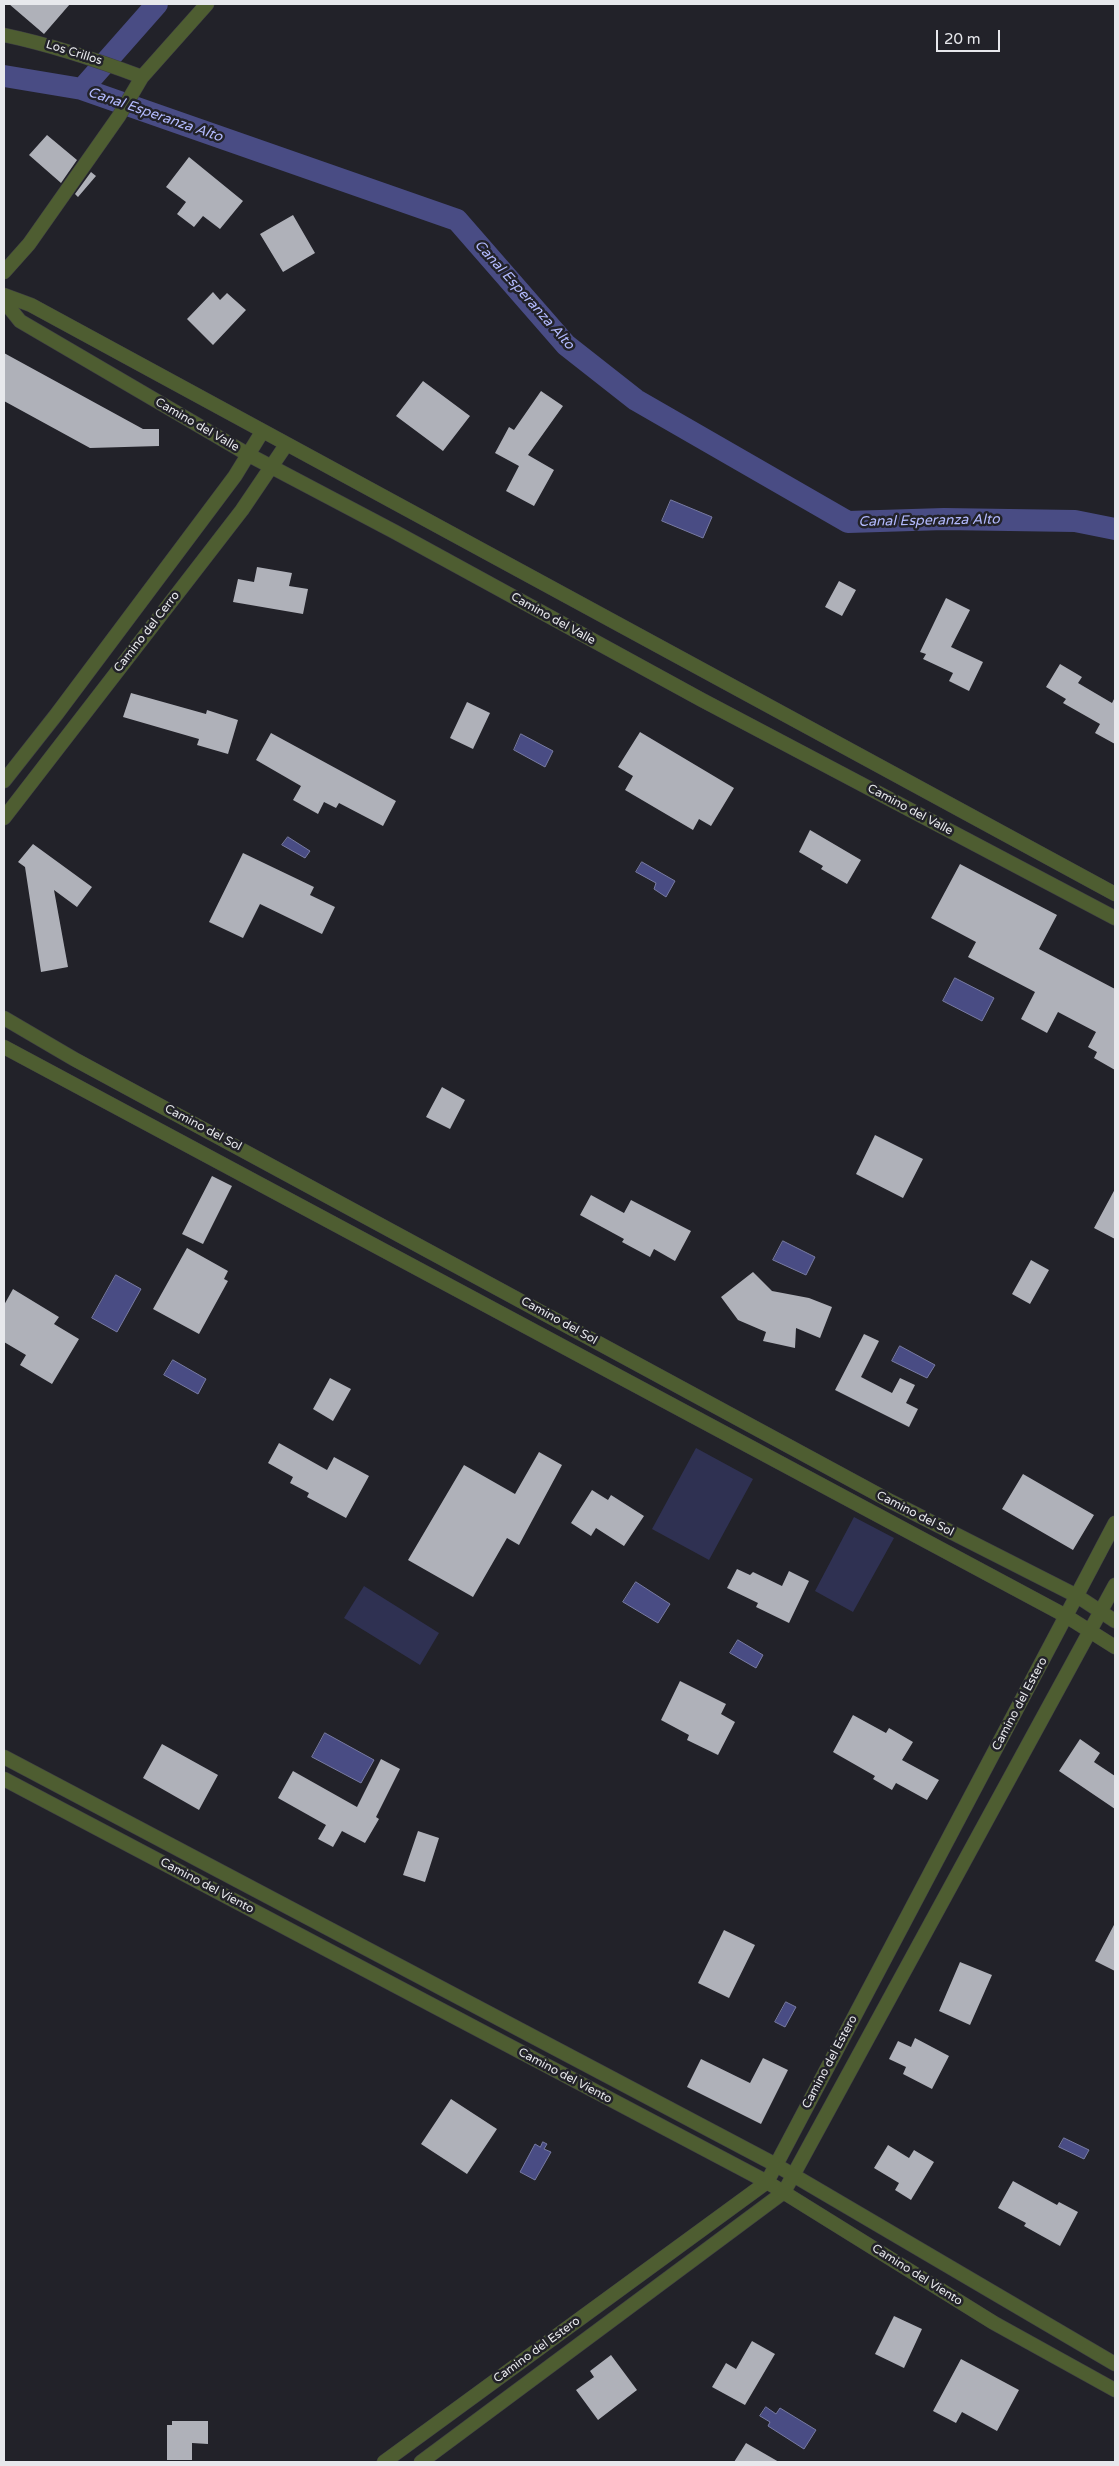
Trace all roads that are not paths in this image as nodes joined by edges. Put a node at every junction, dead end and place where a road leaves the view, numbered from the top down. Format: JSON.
{"nodes":[{"id":1,"x":207,"y":4,"type":"edge"},
{"id":2,"x":4,"y":35,"type":"edge"},
{"id":3,"x":142,"y":77,"type":"junction"},
{"id":4,"x":4,"y":272,"type":"edge"},
{"id":5,"x":4,"y":295,"type":"edge"},
{"id":6,"x":4,"y":301,"type":"edge"},
{"id":7,"x":262,"y":432,"type":"junction"},
{"id":8,"x":286,"y":444,"type":"junction"},
{"id":9,"x":248,"y":456,"type":"junction"},
{"id":10,"x":272,"y":466,"type":"junction"},
{"id":11,"x":4,"y":781,"type":"edge"},
{"id":12,"x":4,"y":818,"type":"edge"},
{"id":13,"x":1115,"y":894,"type":"edge"},
{"id":14,"x":1115,"y":918,"type":"edge"},
{"id":15,"x":4,"y":1018,"type":"edge"},
{"id":16,"x":4,"y":1047,"type":"edge"},
{"id":17,"x":1115,"y":1523,"type":"edge"},
{"id":18,"x":1115,"y":1585,"type":"edge"},
{"id":19,"x":1077,"y":1596,"type":"junction"},
{"id":20,"x":1101,"y":1612,"type":"junction"},
{"id":21,"x":1066,"y":1616,"type":"junction"},
{"id":22,"x":1115,"y":1621,"type":"edge"},
{"id":23,"x":1091,"y":1632,"type":"junction"},
{"id":24,"x":1115,"y":1647,"type":"edge"},
{"id":25,"x":4,"y":1757,"type":"edge"},
{"id":26,"x":4,"y":1779,"type":"edge"},
{"id":27,"x":776,"y":2165,"type":"junction"},
{"id":28,"x":794,"y":2176,"type":"junction"},
{"id":29,"x":767,"y":2182,"type":"junction"},
{"id":30,"x":784,"y":2192,"type":"junction"},
{"id":31,"x":1115,"y":2364,"type":"edge"},
{"id":32,"x":1115,"y":2390,"type":"edge"},
{"id":33,"x":384,"y":2462,"type":"edge"},
{"id":34,"x":421,"y":2462,"type":"edge"}],
"edges":[{"from":1,"to":3,"type":"street"},
{"from":2,"to":3,"type":"street","name":"Los Crillos"},
{"from":3,"to":4,"type":"street"},
{"from":5,"to":7,"type":"street","name":"Camino del Valle"},
{"from":6,"to":9,"type":"street","name":"Camino del Valle"},
{"from":7,"to":8,"type":"street","name":"Camino del Valle"},
{"from":7,"to":9,"type":"street","name":"Camino del Cerro"},
{"from":8,"to":10,"type":"street","name":"Camino del Cerro"},
{"from":8,"to":13,"type":"street","name":"Camino del Valle"},
{"from":9,"to":10,"type":"street","name":"Camino del Valle"},
{"from":9,"to":11,"type":"street","name":"Camino del Cerro"},
{"from":10,"to":12,"type":"street","name":"Camino del Cerro"},
{"from":10,"to":14,"type":"street","name":"Camino del Valle"},
{"from":15,"to":19,"type":"street","name":"Camino del Sol"},
{"from":16,"to":21,"type":"street","name":"Camino del Sol"},
{"from":17,"to":19,"type":"street","name":"Camino del Estero"},
{"from":18,"to":20,"type":"street","name":"Camino del Estero"},
{"from":19,"to":20,"type":"street","name":"Camino del Sol"},
{"from":19,"to":21,"type":"street","name":"Camino del Estero"},
{"from":20,"to":22,"type":"street","name":"Camino del Sol"},
{"from":20,"to":23,"type":"street","name":"Camino del Estero"},
{"from":21,"to":23,"type":"street","name":"Camino del Sol"},
{"from":21,"to":27,"type":"street","name":"Camino del Estero"},
{"from":23,"to":24,"type":"street","name":"Camino del Sol"},
{"from":23,"to":28,"type":"street","name":"Camino del Estero"},
{"from":25,"to":27,"type":"street","name":"Camino del Viento"},
{"from":26,"to":29,"type":"street","name":"Camino del Viento"},
{"from":27,"to":28,"type":"street","name":"Camino del Viento"},
{"from":27,"to":29,"type":"street","name":"Camino del Estero"},
{"from":28,"to":30,"type":"street","name":"Camino del Estero"},
{"from":28,"to":31,"type":"street","name":"Camino del Viento"},
{"from":29,"to":30,"type":"street","name":"Camino del Viento"},
{"from":29,"to":33,"type":"street","name":"Camino del Estero"},
{"from":30,"to":32,"type":"street","name":"Camino del Viento"},
{"from":30,"to":34,"type":"street","name":"Camino del Estero"}]}
